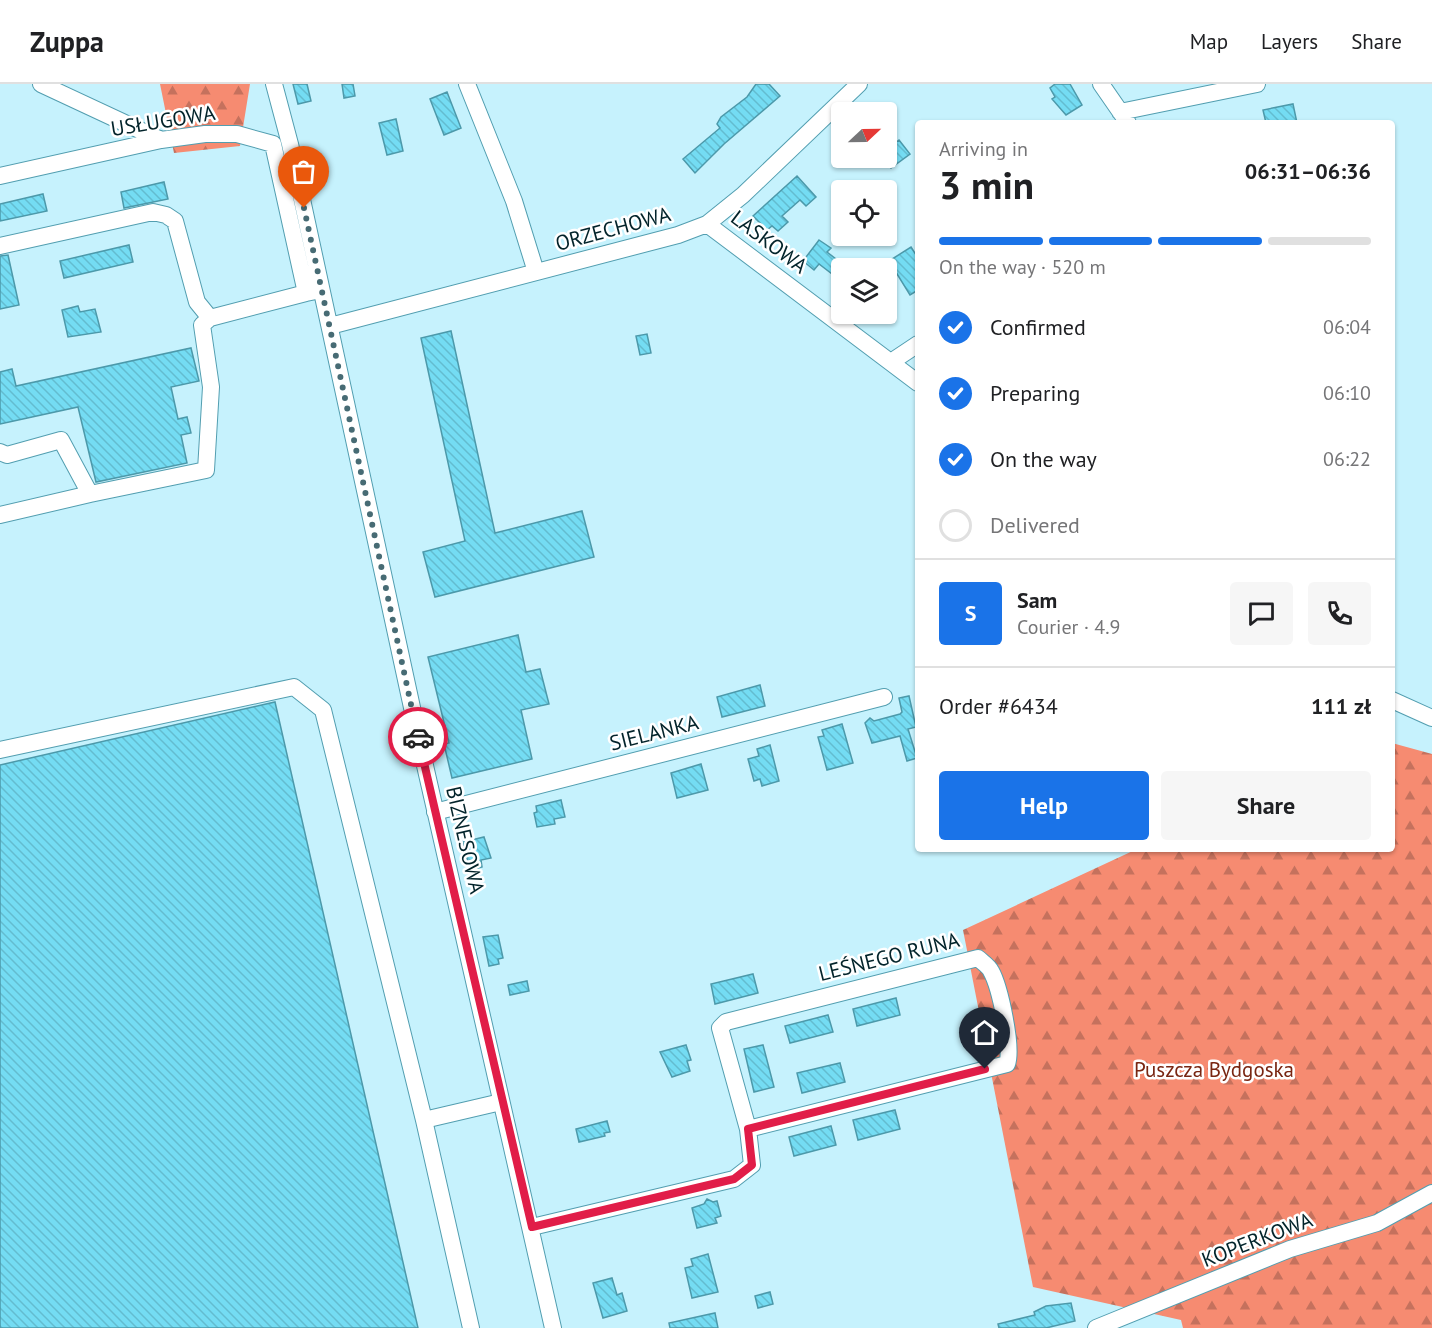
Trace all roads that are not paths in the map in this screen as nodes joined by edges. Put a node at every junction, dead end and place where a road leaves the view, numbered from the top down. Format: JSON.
{"nodes":[{"id":1,"x":40,"y":84,"type":"edge"},
{"id":2,"x":274,"y":84,"type":"edge"},
{"id":3,"x":467,"y":84,"type":"edge"},
{"id":4,"x":860,"y":84,"type":"edge"},
{"id":5,"x":1101,"y":84,"type":"edge"},
{"id":6,"x":1257,"y":84,"type":"edge"},
{"id":7,"x":1124,"y":118,"type":"edge"},
{"id":8,"x":161,"y":140,"type":"junction"},
{"id":9,"x":0,"y":176,"type":"edge"},
{"id":10,"x":707,"y":224,"type":"junction"},
{"id":11,"x":0,"y":246,"type":"edge"},
{"id":12,"x":536,"y":272,"type":"junction"},
{"id":13,"x":314,"y":292,"type":"junction"},
{"id":14,"x":210,"y":318,"type":"junction"},
{"id":15,"x":330,"y":326,"type":"junction"},
{"id":16,"x":915,"y":346,"type":"edge"},
{"id":17,"x":891,"y":362,"type":"junction"},
{"id":18,"x":915,"y":381,"type":"edge"},
{"id":19,"x":0,"y":452,"type":"edge"},
{"id":20,"x":90,"y":494,"type":"junction"},
{"id":21,"x":0,"y":514,"type":"edge"},
{"id":22,"x":884,"y":697,"type":"dead end"},
{"id":23,"x":1395,"y":701,"type":"edge"},
{"id":24,"x":1432,"y":718,"type":"edge"},
{"id":25,"x":0,"y":750,"type":"edge"},
{"id":26,"x":435,"y":812,"type":"junction"},
{"id":27,"x":501,"y":1102,"type":"junction"},
{"id":28,"x":424,"y":1120,"type":"junction"},
{"id":29,"x":748,"y":1129,"type":"junction"},
{"id":30,"x":1432,"y":1192,"type":"edge"},
{"id":31,"x":532,"y":1227,"type":"junction"},
{"id":32,"x":471,"y":1328,"type":"edge"},
{"id":33,"x":553,"y":1328,"type":"edge"},
{"id":34,"x":1096,"y":1328,"type":"edge"}],
"edges":[{"from":1,"to":8,"type":"street"},
{"from":2,"to":13,"type":"street"},
{"from":3,"to":12,"type":"street"},
{"from":4,"to":10,"type":"street","name":"ORZECHOWA"},
{"from":5,"to":7,"type":"street"},
{"from":6,"to":7,"type":"street"},
{"from":8,"to":9,"type":"street","name":"USŁUGOWA"},
{"from":8,"to":13,"type":"street","name":"USŁUGOWA"},
{"from":10,"to":12,"type":"street","name":"ORZECHOWA"},
{"from":10,"to":17,"type":"street","name":"LASKOWA"},
{"from":11,"to":14,"type":"street"},
{"from":12,"to":15,"type":"street","name":"ORZECHOWA"},
{"from":13,"to":14,"type":"street"},
{"from":13,"to":15,"type":"street","name":"BIZNESOWA"},
{"from":14,"to":20,"type":"street"},
{"from":15,"to":26,"type":"street","name":"BIZNESOWA"},
{"from":16,"to":17,"type":"street"},
{"from":17,"to":18,"type":"street","name":"LASKOWA"},
{"from":19,"to":20,"type":"street"},
{"from":20,"to":21,"type":"street"},
{"from":22,"to":26,"type":"street","name":"SIELANKA"},
{"from":23,"to":24,"type":"street"},
{"from":25,"to":28,"type":"street"},
{"from":26,"to":27,"type":"street","name":"BIZNESOWA"},
{"from":27,"to":28,"type":"street"},
{"from":27,"to":31,"type":"street","name":"BIZNESOWA"},
{"from":28,"to":32,"type":"street"},
{"from":29,"to":29,"type":"street","name":"LEŚNEGO RUNA"},
{"from":29,"to":31,"type":"street","name":"LEŚNEGO RUNA"},
{"from":30,"to":34,"type":"street","name":"KOPERKOWA"},
{"from":31,"to":33,"type":"street","name":"BIZNESOWA"}]}
